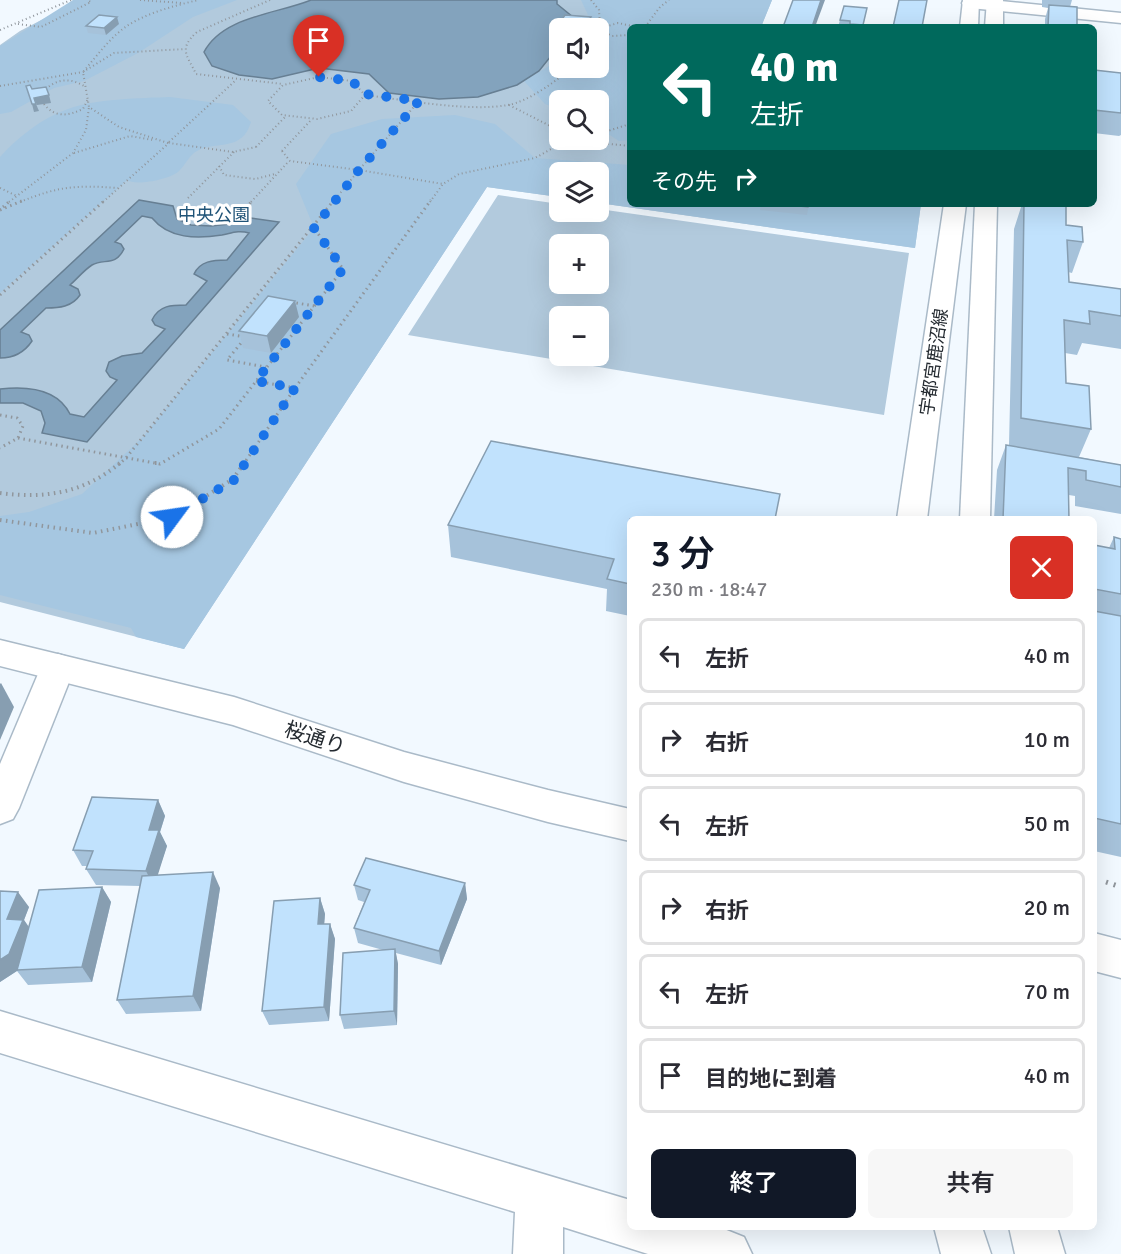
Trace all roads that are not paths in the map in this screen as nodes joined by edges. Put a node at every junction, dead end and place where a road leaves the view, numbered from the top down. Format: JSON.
{"nodes":[{"id":1,"x":970,"y":1,"type":"edge"},
{"id":2,"x":995,"y":3,"type":"edge"},
{"id":3,"x":1121,"y":18,"type":"edge"},
{"id":4,"x":969,"y":24,"type":"edge"},
{"id":5,"x":994,"y":24,"type":"edge"},
{"id":6,"x":955,"y":207,"type":"edge"},
{"id":7,"x":986,"y":207,"type":"edge"},
{"id":8,"x":912,"y":516,"type":"edge"},
{"id":9,"x":975,"y":516,"type":"edge"},
{"id":10,"x":0,"y":652,"type":"edge"},
{"id":11,"x":58,"y":667,"type":"junction"},
{"id":12,"x":0,"y":808,"type":"edge"},
{"id":13,"x":627,"y":824,"type":"edge"},
{"id":14,"x":1097,"y":953,"type":"edge"},
{"id":15,"x":1121,"y":959,"type":"edge"},
{"id":16,"x":0,"y":1032,"type":"edge"},
{"id":17,"x":539,"y":1196,"type":"junction"},
{"id":18,"x":627,"y":1223,"type":"edge"},
{"id":19,"x":649,"y":1230,"type":"edge"},
{"id":20,"x":959,"y":1230,"type":"edge"},
{"id":21,"x":1034,"y":1230,"type":"edge"},
{"id":22,"x":538,"y":1254,"type":"edge"},
{"id":23,"x":727,"y":1254,"type":"edge"},
{"id":24,"x":966,"y":1254,"type":"edge"},
{"id":25,"x":1040,"y":1254,"type":"edge"}],
"edges":[{"from":1,"to":2,"type":"main road"},
{"from":1,"to":4,"type":"main road"},
{"from":2,"to":3,"type":"main road"},
{"from":2,"to":5,"type":"main road"},
{"from":6,"to":8,"type":"main road","name":"宇都宮鹿沼線"},
{"from":7,"to":9,"type":"main road","name":"宇都宮鹿沼線"},
{"from":10,"to":11,"type":"main road","name":"桜通り"},
{"from":11,"to":12,"type":"main road"},
{"from":11,"to":13,"type":"main road","name":"桜通り"},
{"from":14,"to":15,"type":"main road"},
{"from":16,"to":17,"type":"main road"},
{"from":17,"to":18,"type":"main road"},
{"from":17,"to":22,"type":"main road"},
{"from":19,"to":23,"type":"main road"},
{"from":20,"to":24,"type":"main road"},
{"from":21,"to":25,"type":"main road"}]}
